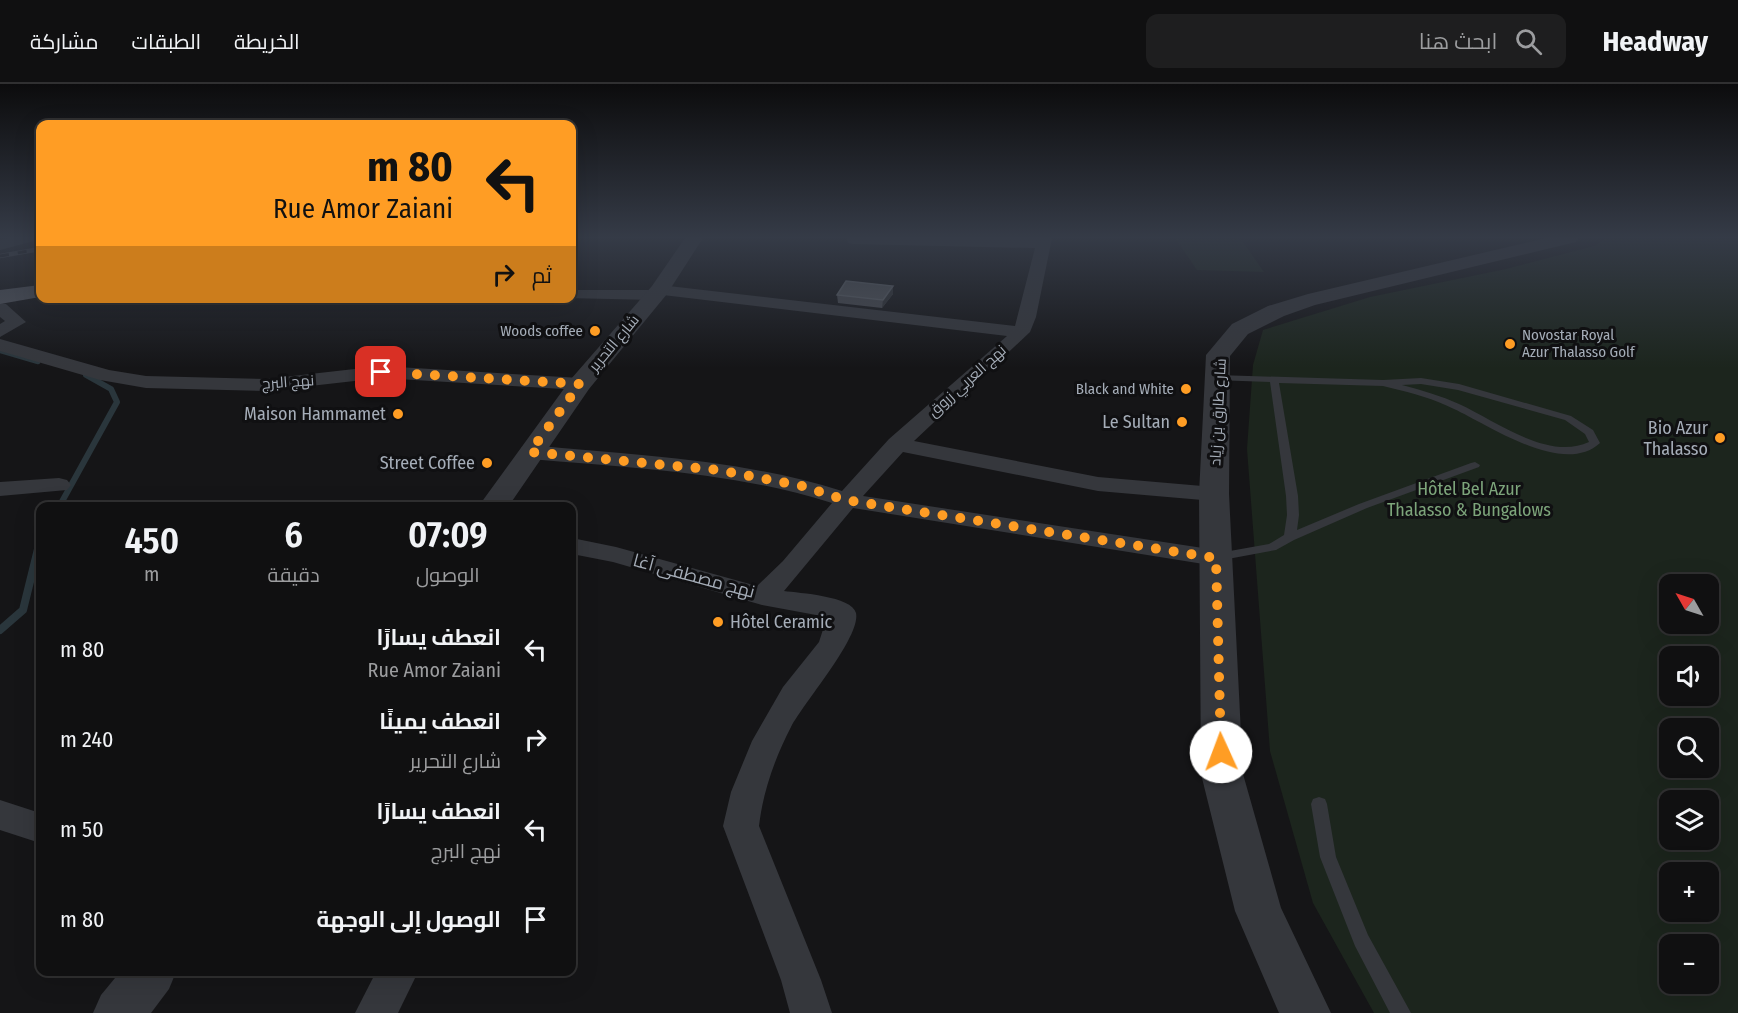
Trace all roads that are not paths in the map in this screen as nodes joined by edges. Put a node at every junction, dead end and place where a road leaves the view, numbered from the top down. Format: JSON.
{"nodes":[{"id":1,"x":666,"y":281,"type":"edge"},
{"id":2,"x":1035,"y":281,"type":"edge"},
{"id":3,"x":1387,"y":281,"type":"edge"},
{"id":4,"x":36,"y":292,"type":"edge"},
{"id":5,"x":658,"y":293,"type":"junction"},
{"id":6,"x":576,"y":296,"type":"edge"},
{"id":7,"x":0,"y":297,"type":"edge"},
{"id":8,"x":0,"y":308,"type":"edge"},
{"id":9,"x":0,"y":332,"type":"edge"},
{"id":10,"x":1021,"y":333,"type":"junction"},
{"id":11,"x":0,"y":345,"type":"edge"},
{"id":12,"x":1217,"y":378,"type":"junction"},
{"id":13,"x":1274,"y":380,"type":"junction"},
{"id":14,"x":1383,"y":383,"type":"junction"},
{"id":15,"x":580,"y":384,"type":"junction"},
{"id":16,"x":897,"y":444,"type":"junction"},
{"id":17,"x":530,"y":452,"type":"junction"},
{"id":18,"x":1475,"y":465,"type":"dead end"},
{"id":19,"x":59,"y":485,"type":"dead end"},
{"id":20,"x":0,"y":489,"type":"edge"},
{"id":21,"x":1214,"y":494,"type":"junction"},
{"id":22,"x":845,"y":500,"type":"junction"},
{"id":23,"x":496,"y":502,"type":"edge"},
{"id":24,"x":1290,"y":537,"type":"junction"},
{"id":25,"x":576,"y":547,"type":"edge"},
{"id":26,"x":1216,"y":558,"type":"junction"},
{"id":27,"x":762,"y":596,"type":"junction"},
{"id":28,"x":1319,"y":804,"type":"dead end"},
{"id":29,"x":0,"y":815,"type":"edge"},
{"id":30,"x":36,"y":827,"type":"edge"},
{"id":31,"x":148,"y":976,"type":"edge"},
{"id":32,"x":396,"y":976,"type":"edge"},
{"id":33,"x":118,"y":1013,"type":"edge"},
{"id":34,"x":376,"y":1013,"type":"edge"},
{"id":35,"x":811,"y":1013,"type":"edge"},
{"id":36,"x":1305,"y":1013,"type":"edge"},
{"id":37,"x":1401,"y":1013,"type":"edge"}],
"edges":[{"from":1,"to":5,"type":"street","name":"شارع التحرير"},
{"from":2,"to":10,"type":"street","name":"نهج العربي زروق"},
{"from":3,"to":12,"type":"street","name":"شارع طارق بن زياد"},
{"from":4,"to":7,"type":"main road"},
{"from":5,"to":6,"type":"street"},
{"from":5,"to":10,"type":"street"},
{"from":5,"to":15,"type":"street","name":"شارع التحرير"},
{"from":8,"to":9,"type":"street"},
{"from":10,"to":16,"type":"street","name":"نهج العربي زروق"},
{"from":11,"to":15,"type":"street","name":"نهج البرج"},
{"from":12,"to":13,"type":"lane"},
{"from":12,"to":21,"type":"street","name":"شارع طارق بن زياد"},
{"from":13,"to":14,"type":"lane"},
{"from":13,"to":24,"type":"lane"},
{"from":14,"to":14,"type":"lane"},
{"from":15,"to":17,"type":"street","name":"شارع التحرير"},
{"from":16,"to":21,"type":"street"},
{"from":16,"to":22,"type":"street","name":"نهج العربي زروق"},
{"from":17,"to":22,"type":"street"},
{"from":17,"to":23,"type":"street","name":"شارع التحرير"},
{"from":18,"to":24,"type":"lane"},
{"from":19,"to":20,"type":"street"},
{"from":21,"to":26,"type":"street","name":"شارع طارق بن زياد"},
{"from":22,"to":26,"type":"street"},
{"from":22,"to":27,"type":"street","name":"نهج مصطفى آغا"},
{"from":24,"to":26,"type":"lane"},
{"from":25,"to":27,"type":"street","name":"نهج مصطفى آغا"},
{"from":26,"to":36,"type":"street","name":"شارع طارق بن زياد"},
{"from":27,"to":35,"type":"street"},
{"from":28,"to":37,"type":"lane"},
{"from":29,"to":30,"type":"street"},
{"from":31,"to":33,"type":"street"},
{"from":32,"to":34,"type":"street"}]}
